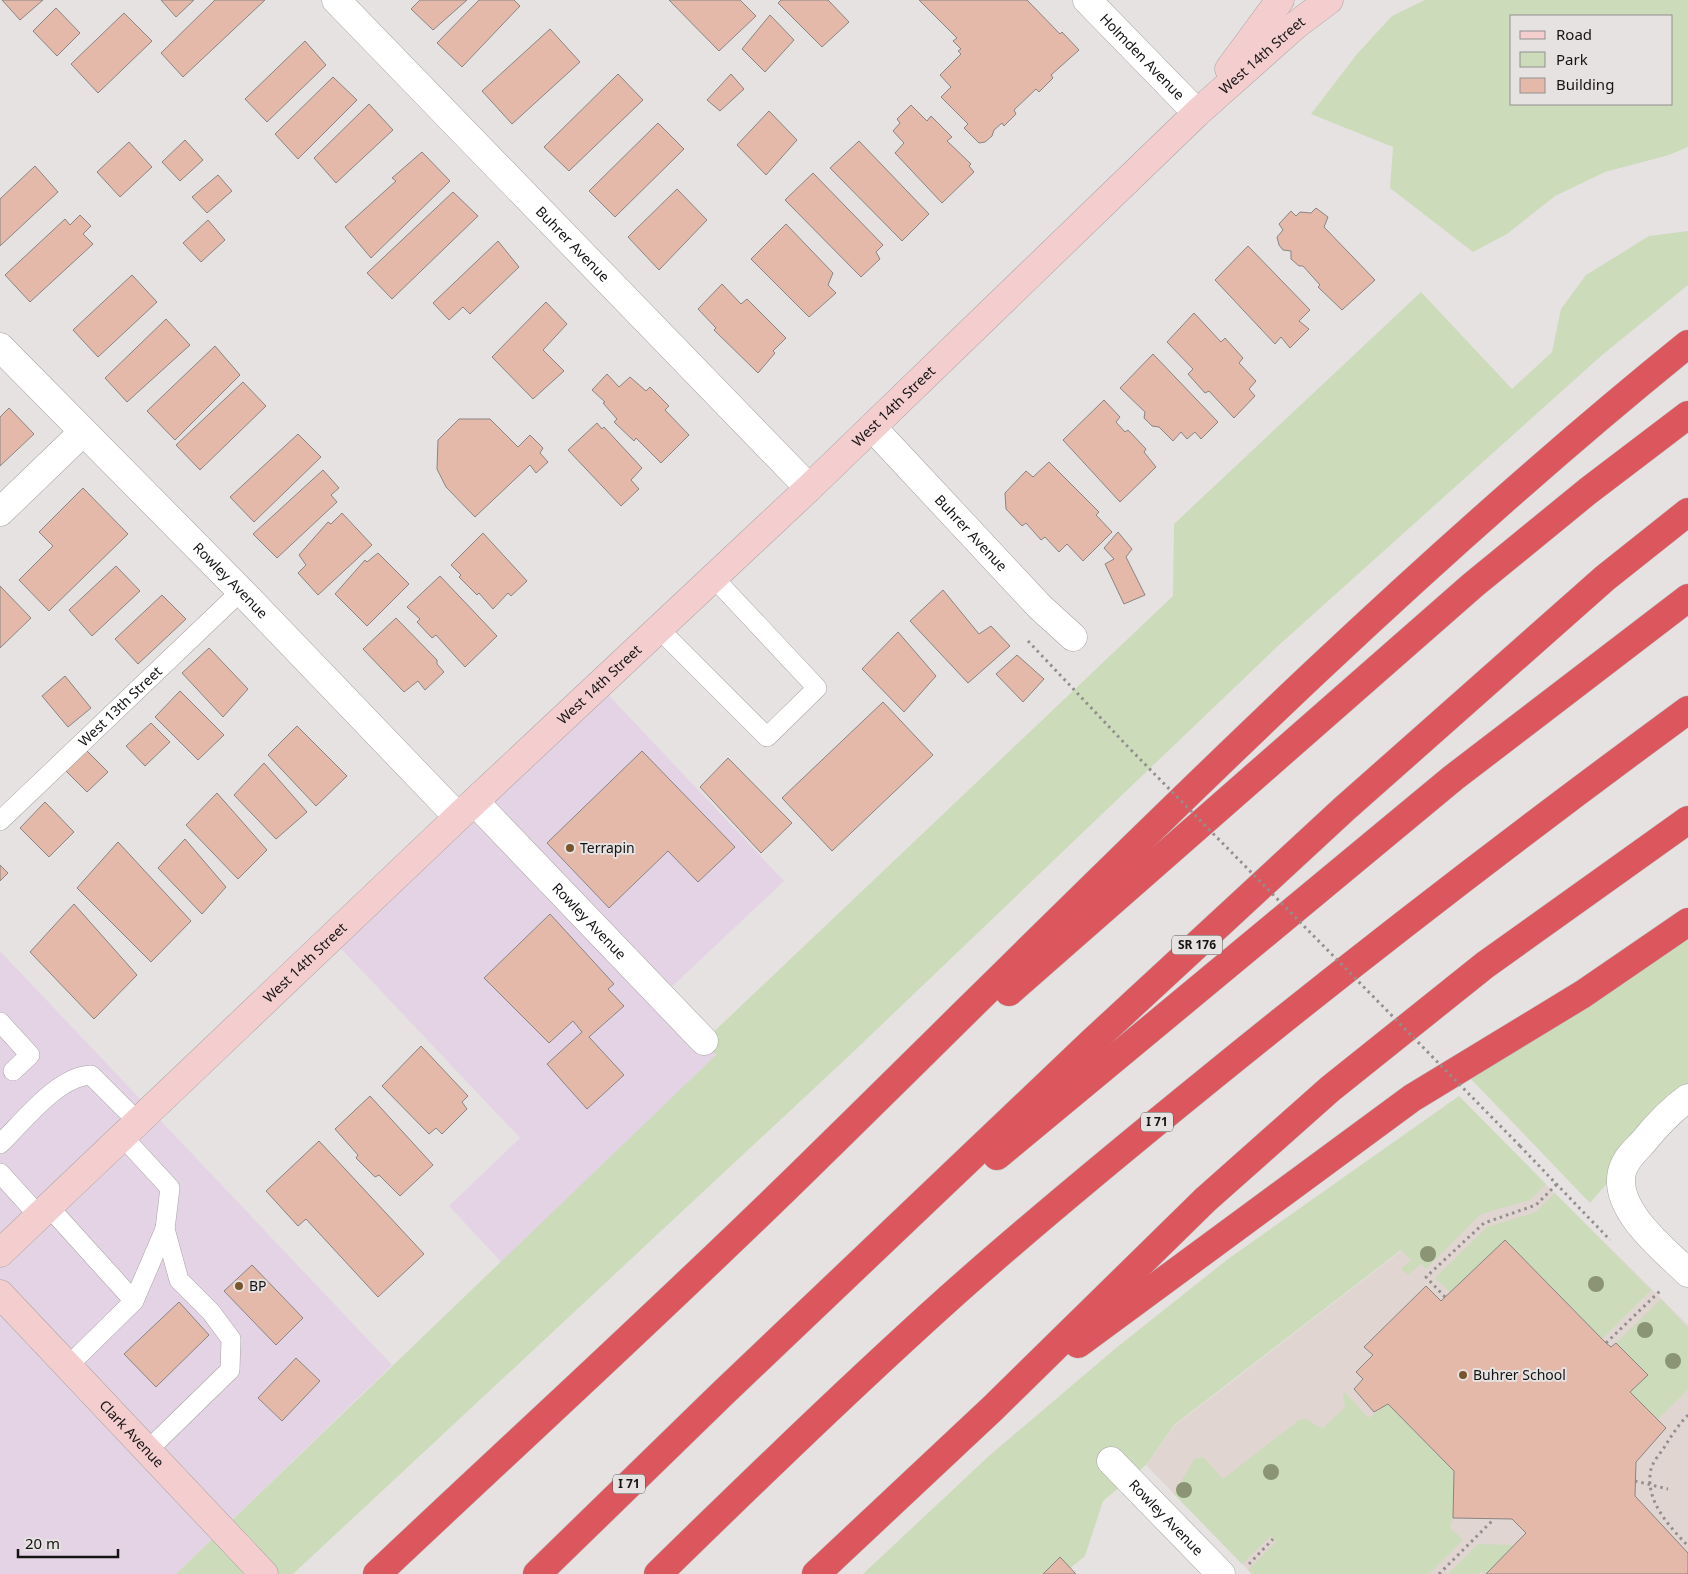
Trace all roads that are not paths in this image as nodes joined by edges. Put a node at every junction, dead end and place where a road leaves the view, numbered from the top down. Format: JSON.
{"nodes":[{"id":1,"x":336,"y":0,"type":"edge"},
{"id":2,"x":1087,"y":0,"type":"edge"},
{"id":3,"x":1280,"y":0,"type":"edge"},
{"id":4,"x":1329,"y":0,"type":"edge"},
{"id":5,"x":1197,"y":112,"type":"junction"},
{"id":6,"x":1688,"y":344,"type":"edge"},
{"id":7,"x":0,"y":347,"type":"edge"},
{"id":8,"x":1688,"y":415,"type":"edge"},
{"id":9,"x":872,"y":426,"type":"junction"},
{"id":10,"x":82,"y":432,"type":"junction"},
{"id":11,"x":809,"y":488,"type":"junction"},
{"id":12,"x":0,"y":512,"type":"edge"},
{"id":13,"x":1688,"y":512,"type":"edge"},
{"id":14,"x":714,"y":578,"type":"junction"},
{"id":15,"x":241,"y":591,"type":"junction"},
{"id":16,"x":1688,"y":598,"type":"edge"},
{"id":17,"x":659,"y":629,"type":"junction"},
{"id":18,"x":1073,"y":637,"type":"dead end"},
{"id":19,"x":1688,"y":710,"type":"edge"},
{"id":20,"x":466,"y":810,"type":"junction"},
{"id":21,"x":1688,"y":820,"type":"edge"},
{"id":22,"x":0,"y":821,"type":"edge"},
{"id":23,"x":1688,"y":922,"type":"edge"},
{"id":24,"x":0,"y":1022,"type":"edge"},
{"id":25,"x":704,"y":1041,"type":"dead end"},
{"id":26,"x":13,"y":1071,"type":"dead end"},
{"id":27,"x":1688,"y":1098,"type":"edge"},
{"id":28,"x":130,"y":1129,"type":"junction"},
{"id":29,"x":0,"y":1144,"type":"edge"},
{"id":30,"x":813,"y":1162,"type":"junction"},
{"id":31,"x":0,"y":1173,"type":"edge"},
{"id":32,"x":44,"y":1211,"type":"junction"},
{"id":33,"x":165,"y":1229,"type":"junction"},
{"id":34,"x":0,"y":1253,"type":"edge"},
{"id":35,"x":1688,"y":1273,"type":"edge"},
{"id":36,"x":0,"y":1294,"type":"edge"},
{"id":37,"x":134,"y":1301,"type":"junction"},
{"id":38,"x":68,"y":1366,"type":"junction"},
{"id":39,"x":722,"y":1394,"type":"junction"},
{"id":40,"x":993,"y":1408,"type":"junction"},
{"id":41,"x":147,"y":1451,"type":"junction"},
{"id":42,"x":1111,"y":1461,"type":"dead end"},
{"id":43,"x":264,"y":1574,"type":"edge"},
{"id":44,"x":377,"y":1574,"type":"edge"},
{"id":45,"x":537,"y":1574,"type":"edge"},
{"id":46,"x":658,"y":1574,"type":"edge"},
{"id":47,"x":816,"y":1574,"type":"edge"},
{"id":48,"x":1221,"y":1574,"type":"edge"}],
"edges":[{"from":1,"to":11,"type":"street","name":"Buhrer Avenue"},
{"from":2,"to":5,"type":"street","name":"Holmden Avenue"},
{"from":3,"to":5,"type":"street","name":"West 14th Street"},
{"from":4,"to":5,"type":"street","name":"West 14th Street"},
{"from":5,"to":9,"type":"street","name":"West 14th Street"},
{"from":6,"to":30,"type":"highway"},
{"from":7,"to":10,"type":"street","name":"Rowley Avenue"},
{"from":8,"to":30,"type":"highway"},
{"from":9,"to":11,"type":"street","name":"West 14th Street"},
{"from":9,"to":18,"type":"street","name":"Buhrer Avenue"},
{"from":10,"to":12,"type":"street"},
{"from":10,"to":15,"type":"street","name":"Rowley Avenue"},
{"from":11,"to":14,"type":"street","name":"West 14th Street"},
{"from":13,"to":39,"type":"highway","number":"SR 176"},
{"from":14,"to":17,"type":"street","name":"West 14th Street"},
{"from":14,"to":17,"type":"lane"},
{"from":15,"to":20,"type":"street","name":"Rowley Avenue"},
{"from":15,"to":22,"type":"lane","name":"West 13th Street"},
{"from":16,"to":39,"type":"highway","number":"I 71"},
{"from":17,"to":20,"type":"street","name":"West 14th Street"},
{"from":19,"to":46,"type":"highway","number":"I 71"},
{"from":20,"to":25,"type":"street","name":"Rowley Avenue"},
{"from":20,"to":28,"type":"street","name":"West 14th Street"},
{"from":21,"to":40,"type":"highway"},
{"from":23,"to":40,"type":"highway"},
{"from":24,"to":26,"type":"lane"},
{"from":27,"to":35,"type":"street"},
{"from":28,"to":29,"type":"lane"},
{"from":28,"to":32,"type":"street","name":"West 14th Street"},
{"from":28,"to":33,"type":"lane"},
{"from":30,"to":44,"type":"highway"},
{"from":31,"to":32,"type":"lane"},
{"from":32,"to":34,"type":"street","name":"West 14th Street"},
{"from":32,"to":37,"type":"lane"},
{"from":33,"to":37,"type":"lane"},
{"from":33,"to":41,"type":"lane"},
{"from":36,"to":38,"type":"street","name":"Clark Avenue"},
{"from":37,"to":38,"type":"lane"},
{"from":38,"to":41,"type":"street","name":"Clark Avenue"},
{"from":39,"to":45,"type":"highway","number":"I 71"},
{"from":40,"to":47,"type":"highway"},
{"from":41,"to":43,"type":"street","name":"Clark Avenue"},
{"from":42,"to":48,"type":"street","name":"Rowley Avenue"}]}
